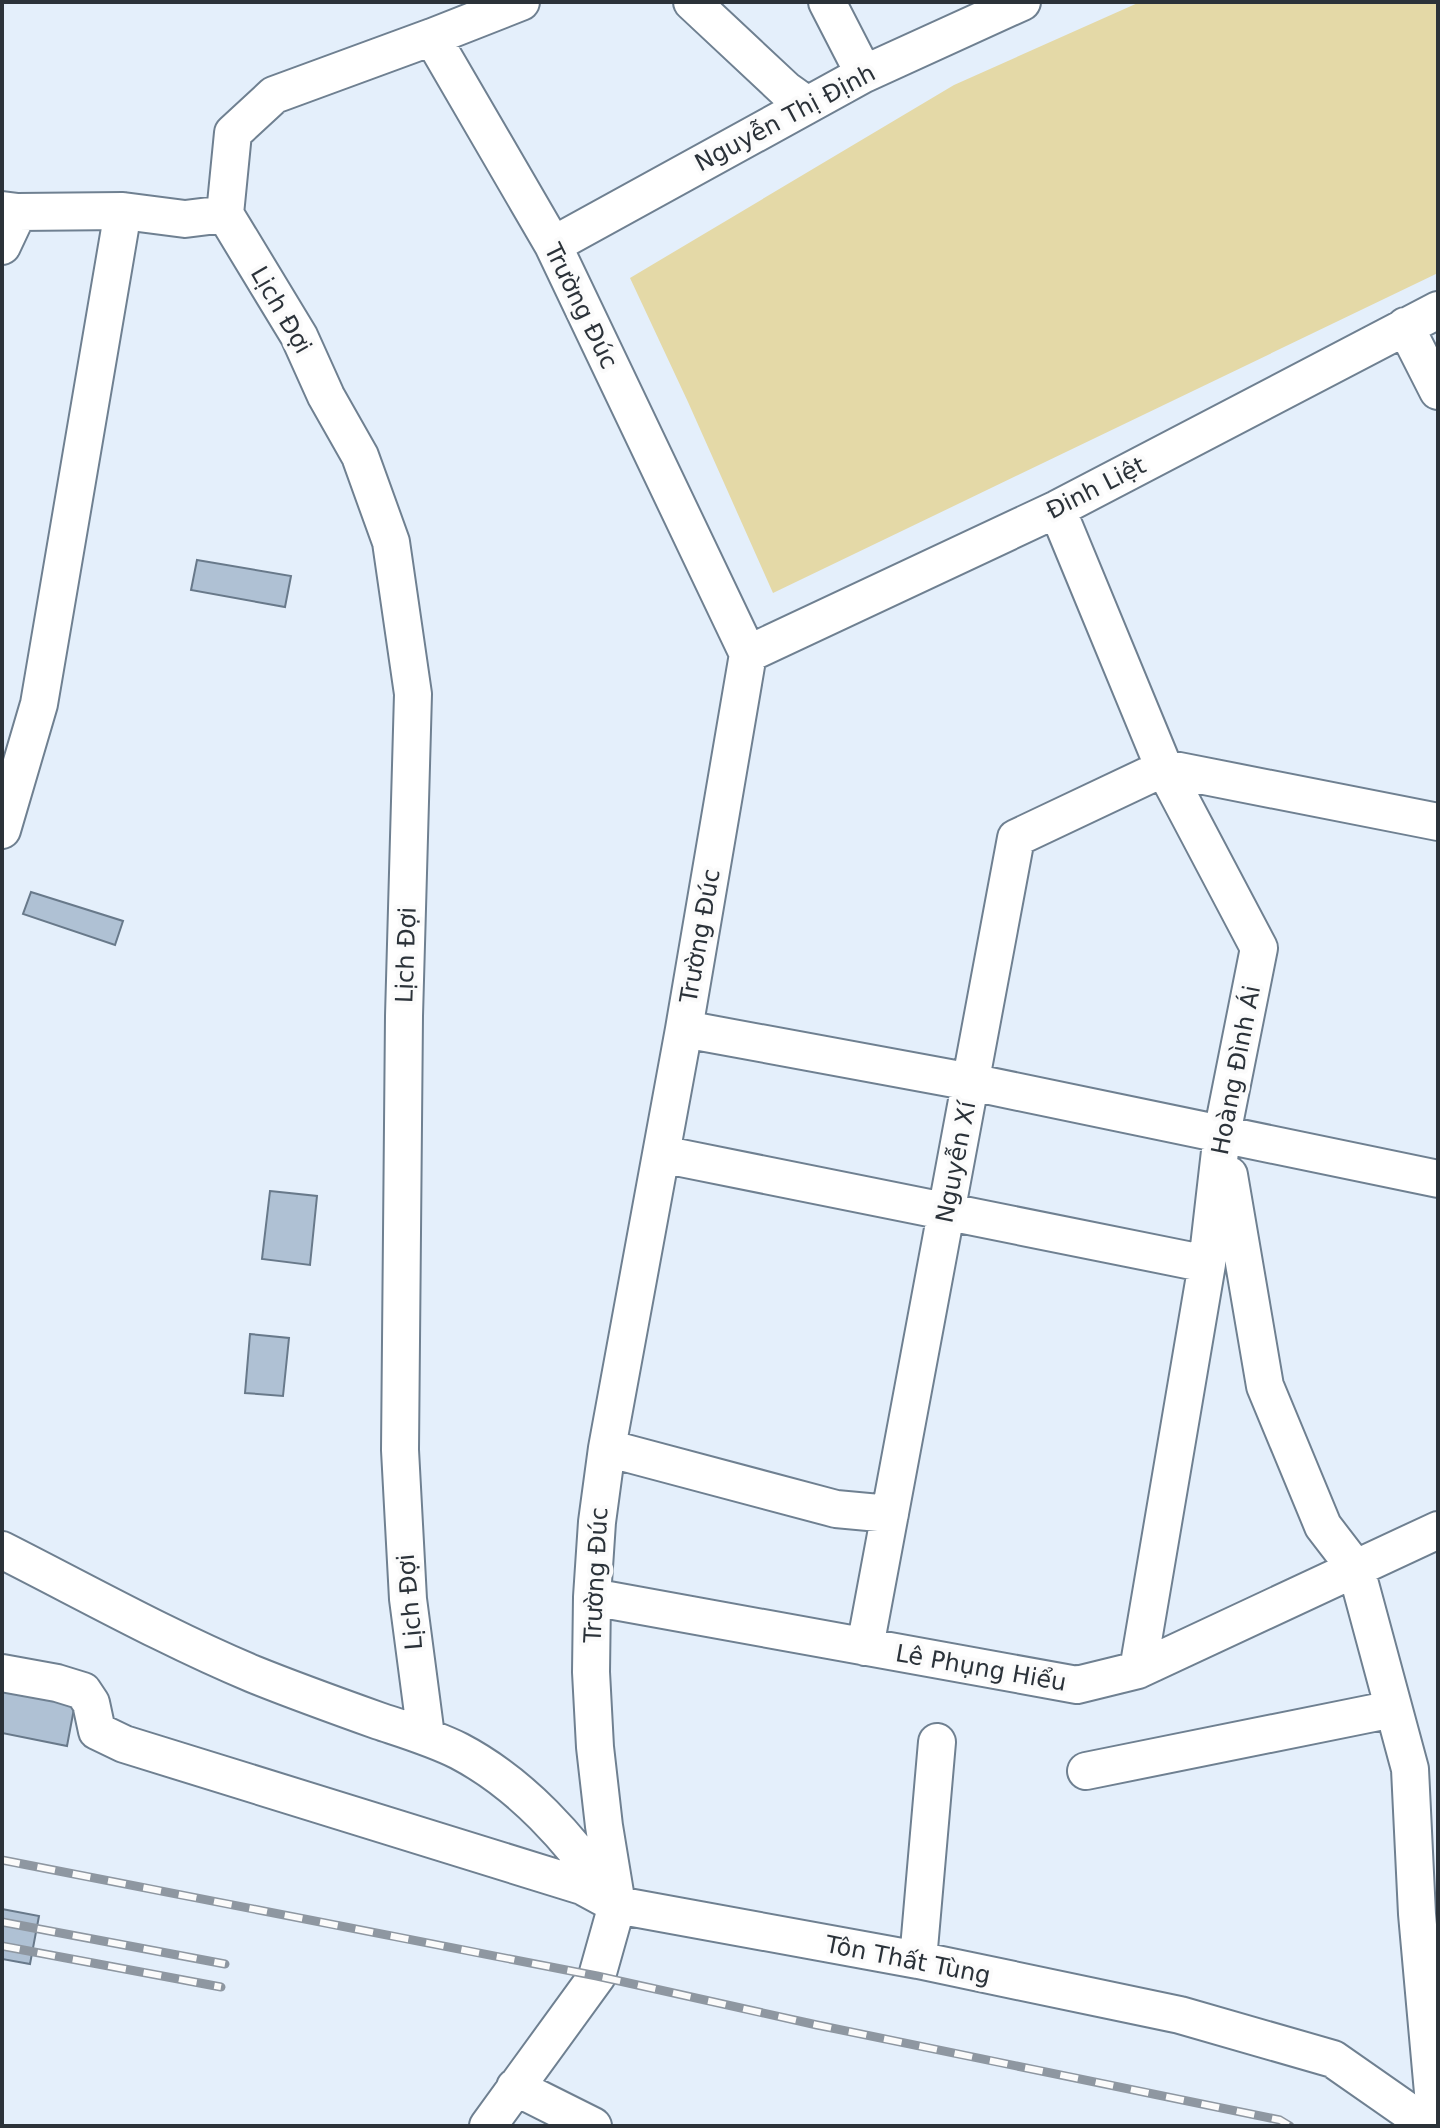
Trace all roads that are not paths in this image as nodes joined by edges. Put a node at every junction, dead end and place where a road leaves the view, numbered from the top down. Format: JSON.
{"nodes":[{"id":1,"x":521,"y":2,"type":"edge"},
{"id":2,"x":692,"y":2,"type":"edge"},
{"id":3,"x":827,"y":2,"type":"edge"},
{"id":4,"x":998,"y":7,"type":"edge"},
{"id":5,"x":432,"y":37,"type":"junction"},
{"id":6,"x":864,"y":74,"type":"junction"},
{"id":7,"x":807,"y":105,"type":"junction"},
{"id":8,"x":10,"y":211,"type":"edge"},
{"id":9,"x":123,"y":211,"type":"junction"},
{"id":10,"x":225,"y":214,"type":"junction"},
{"id":11,"x":553,"y":245,"type":"junction"},
{"id":12,"x":2,"y":246,"type":"edge"},
{"id":13,"x":1438,"y":310,"type":"edge"},
{"id":14,"x":1405,"y":326,"type":"junction"},
{"id":15,"x":1438,"y":391,"type":"edge"},
{"id":16,"x":1057,"y":509,"type":"junction"},
{"id":17,"x":748,"y":654,"type":"junction"},
{"id":18,"x":1164,"y":768,"type":"junction"},
{"id":19,"x":1438,"y":822,"type":"edge"},
{"id":20,"x":2,"y":830,"type":"edge"},
{"id":21,"x":684,"y":1029,"type":"junction"},
{"id":22,"x":971,"y":1082,"type":"junction"},
{"id":23,"x":1222,"y":1134,"type":"junction"},
{"id":24,"x":661,"y":1154,"type":"junction"},
{"id":25,"x":1438,"y":1179,"type":"edge"},
{"id":26,"x":947,"y":1211,"type":"junction"},
{"id":27,"x":1207,"y":1264,"type":"junction"},
{"id":28,"x":607,"y":1448,"type":"junction"},
{"id":29,"x":890,"y":1514,"type":"junction"},
{"id":30,"x":1438,"y":1530,"type":"edge"},
{"id":31,"x":2,"y":1550,"type":"edge"},
{"id":32,"x":1356,"y":1569,"type":"junction"},
{"id":33,"x":592,"y":1597,"type":"junction"},
{"id":34,"x":865,"y":1647,"type":"junction"},
{"id":35,"x":1138,"y":1670,"type":"junction"},
{"id":36,"x":2,"y":1673,"type":"edge"},
{"id":37,"x":1393,"y":1709,"type":"junction"},
{"id":38,"x":426,"y":1736,"type":"junction"},
{"id":39,"x":937,"y":1742,"type":"dead end"},
{"id":40,"x":1086,"y":1771,"type":"dead end"},
{"id":41,"x":617,"y":1905,"type":"junction"},
{"id":42,"x":918,"y":1960,"type":"junction"},
{"id":43,"x":515,"y":2087,"type":"junction"},
{"id":44,"x":488,"y":2126,"type":"edge"},
{"id":45,"x":593,"y":2126,"type":"edge"},
{"id":46,"x":1429,"y":2126,"type":"edge"},
{"id":47,"x":1436,"y":2126,"type":"edge"}],
"edges":[{"from":1,"to":5,"type":"street"},
{"from":2,"to":7,"type":"street"},
{"from":3,"to":6,"type":"street"},
{"from":4,"to":6,"type":"street","name":"Nguyễn Thị Định"},
{"from":5,"to":10,"type":"street"},
{"from":5,"to":11,"type":"street","name":"Trường Đúc"},
{"from":6,"to":7,"type":"street","name":"Nguyễn Thị Định"},
{"from":7,"to":11,"type":"street","name":"Nguyễn Thị Định"},
{"from":8,"to":9,"type":"street"},
{"from":8,"to":12,"type":"street"},
{"from":9,"to":10,"type":"street"},
{"from":9,"to":20,"type":"street"},
{"from":10,"to":38,"type":"street","name":"Lịch Đợi"},
{"from":11,"to":17,"type":"street","name":"Trường Đúc"},
{"from":13,"to":14,"type":"street","name":"Đinh Liệt"},
{"from":14,"to":15,"type":"street"},
{"from":14,"to":16,"type":"street","name":"Đinh Liệt"},
{"from":16,"to":17,"type":"street","name":"Đinh Liệt"},
{"from":16,"to":18,"type":"street","name":"Hoàng Đình Ái"},
{"from":17,"to":21,"type":"street","name":"Trường Đúc"},
{"from":18,"to":19,"type":"street"},
{"from":18,"to":22,"type":"street","name":"Nguyễn Xí"},
{"from":18,"to":23,"type":"street","name":"Hoàng Đình Ái"},
{"from":21,"to":22,"type":"street"},
{"from":21,"to":24,"type":"street","name":"Trường Đúc"},
{"from":22,"to":23,"type":"street"},
{"from":22,"to":26,"type":"street","name":"Nguyễn Xí"},
{"from":23,"to":25,"type":"street"},
{"from":23,"to":27,"type":"street","name":"Hoàng Đình Ái"},
{"from":23,"to":32,"type":"street"},
{"from":24,"to":26,"type":"street"},
{"from":24,"to":28,"type":"street","name":"Trường Đúc"},
{"from":26,"to":27,"type":"street"},
{"from":26,"to":29,"type":"street","name":"Nguyễn Xí"},
{"from":27,"to":35,"type":"street","name":"Hoàng Đình Ái"},
{"from":28,"to":29,"type":"street"},
{"from":28,"to":33,"type":"street","name":"Trường Đúc"},
{"from":29,"to":34,"type":"street","name":"Nguyễn Xí"},
{"from":30,"to":32,"type":"street","name":"Lê Phụng Hiểu"},
{"from":31,"to":38,"type":"street"},
{"from":32,"to":35,"type":"street","name":"Lê Phụng Hiểu"},
{"from":32,"to":37,"type":"street"},
{"from":33,"to":34,"type":"street","name":"Lê Phụng Hiểu"},
{"from":33,"to":41,"type":"street","name":"Trường Đúc"},
{"from":34,"to":35,"type":"street","name":"Lê Phụng Hiểu"},
{"from":36,"to":41,"type":"street","name":"Tôn Thất Tùng"},
{"from":37,"to":40,"type":"street"},
{"from":37,"to":47,"type":"street"},
{"from":38,"to":41,"type":"street"},
{"from":39,"to":42,"type":"street"},
{"from":41,"to":42,"type":"street","name":"Tôn Thất Tùng"},
{"from":41,"to":43,"type":"street"},
{"from":42,"to":46,"type":"street","name":"Tôn Thất Tùng"},
{"from":43,"to":44,"type":"street"},
{"from":43,"to":45,"type":"street"}]}
